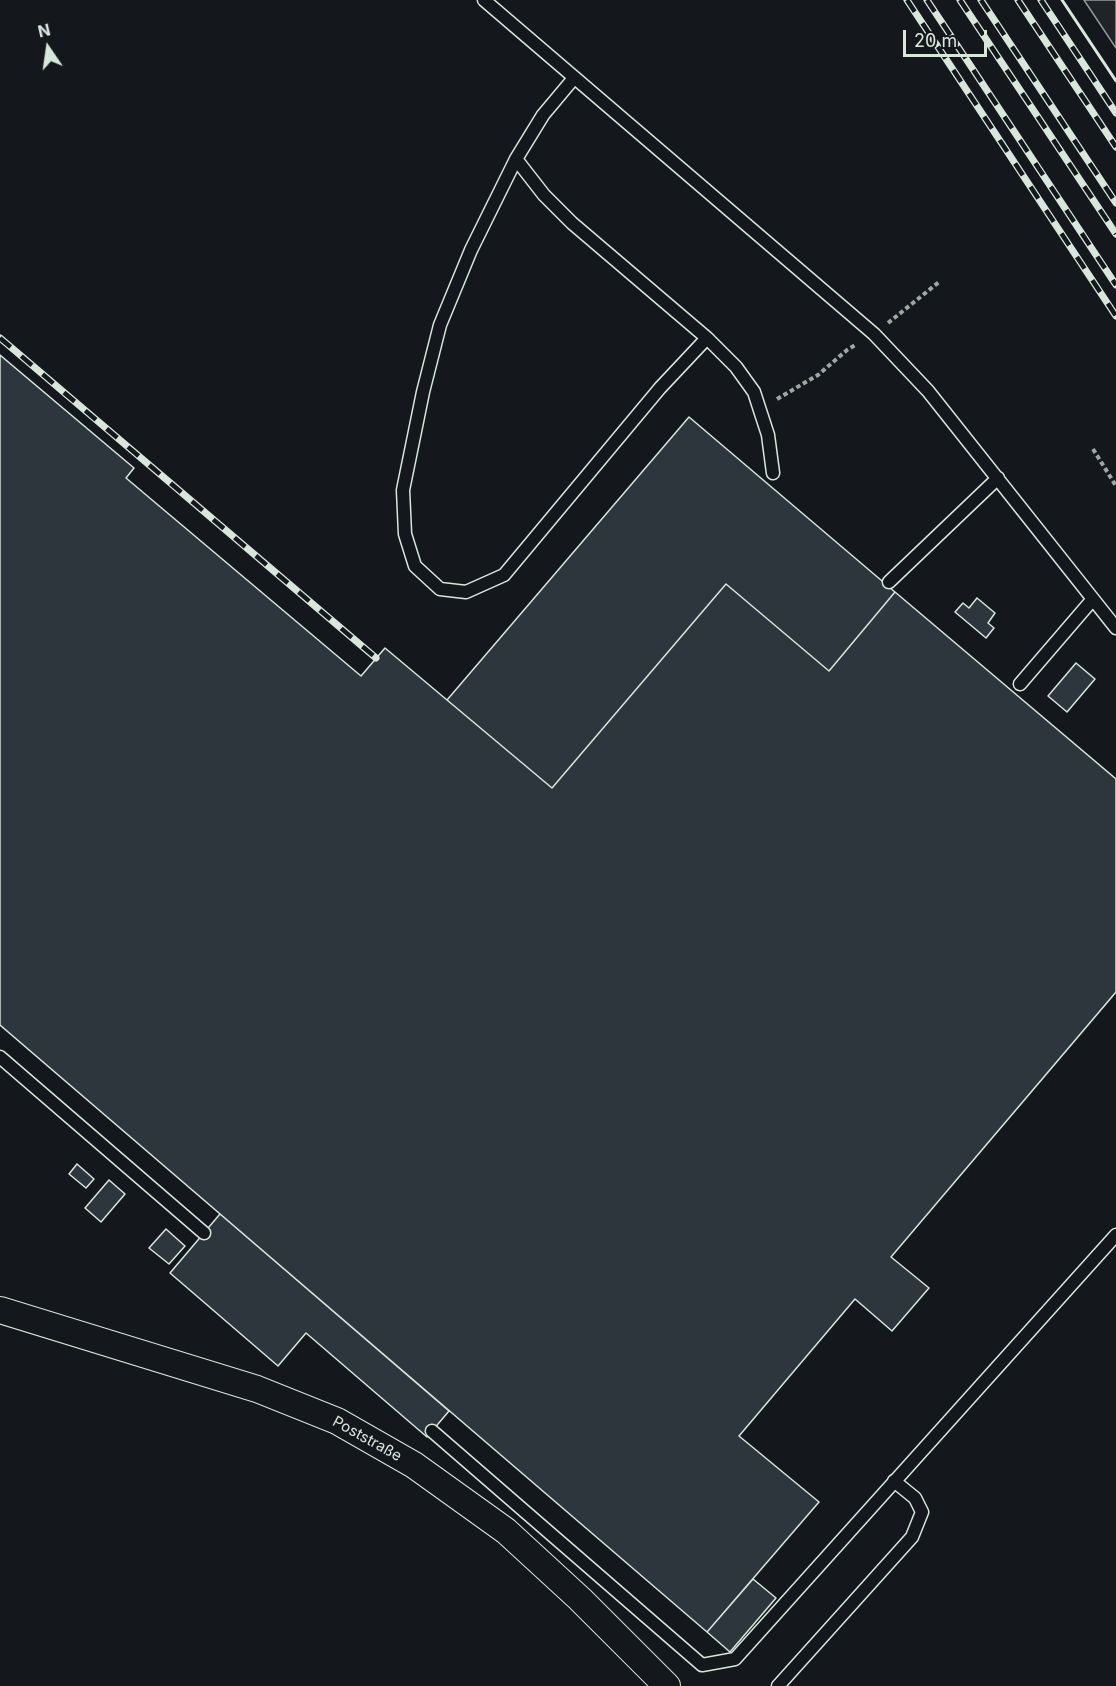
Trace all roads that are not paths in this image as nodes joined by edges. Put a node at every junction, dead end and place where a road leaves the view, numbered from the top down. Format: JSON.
{"nodes":[{"id":1,"x":484,"y":0,"type":"edge"},
{"id":2,"x":574,"y":78,"type":"junction"},
{"id":3,"x":516,"y":159,"type":"junction"},
{"id":4,"x":707,"y":338,"type":"junction"},
{"id":5,"x":773,"y":473,"type":"dead end"},
{"id":6,"x":998,"y":478,"type":"junction"},
{"id":7,"x":889,"y":582,"type":"dead end"},
{"id":8,"x":1093,"y":599,"type":"junction"},
{"id":9,"x":1116,"y":628,"type":"edge"},
{"id":10,"x":1020,"y":684,"type":"dead end"},
{"id":11,"x":0,"y":1058,"type":"edge"},
{"id":12,"x":204,"y":1233,"type":"dead end"},
{"id":13,"x":1116,"y":1234,"type":"edge"},
{"id":14,"x":0,"y":1310,"type":"edge"},
{"id":15,"x":432,"y":1431,"type":"dead end"},
{"id":16,"x":894,"y":1481,"type":"junction"},
{"id":17,"x":667,"y":1686,"type":"edge"},
{"id":18,"x":778,"y":1686,"type":"edge"}],
"edges":[{"from":1,"to":2,"type":"lane"},
{"from":2,"to":3,"type":"lane"},
{"from":2,"to":6,"type":"lane"},
{"from":3,"to":4,"type":"lane"},
{"from":3,"to":4,"type":"lane"},
{"from":4,"to":5,"type":"lane"},
{"from":6,"to":7,"type":"lane"},
{"from":6,"to":8,"type":"lane"},
{"from":8,"to":9,"type":"lane"},
{"from":8,"to":10,"type":"lane"},
{"from":11,"to":12,"type":"lane"},
{"from":13,"to":16,"type":"lane"},
{"from":14,"to":17,"type":"street","name":"Poststraße"},
{"from":15,"to":16,"type":"lane"},
{"from":16,"to":18,"type":"lane"}]}
